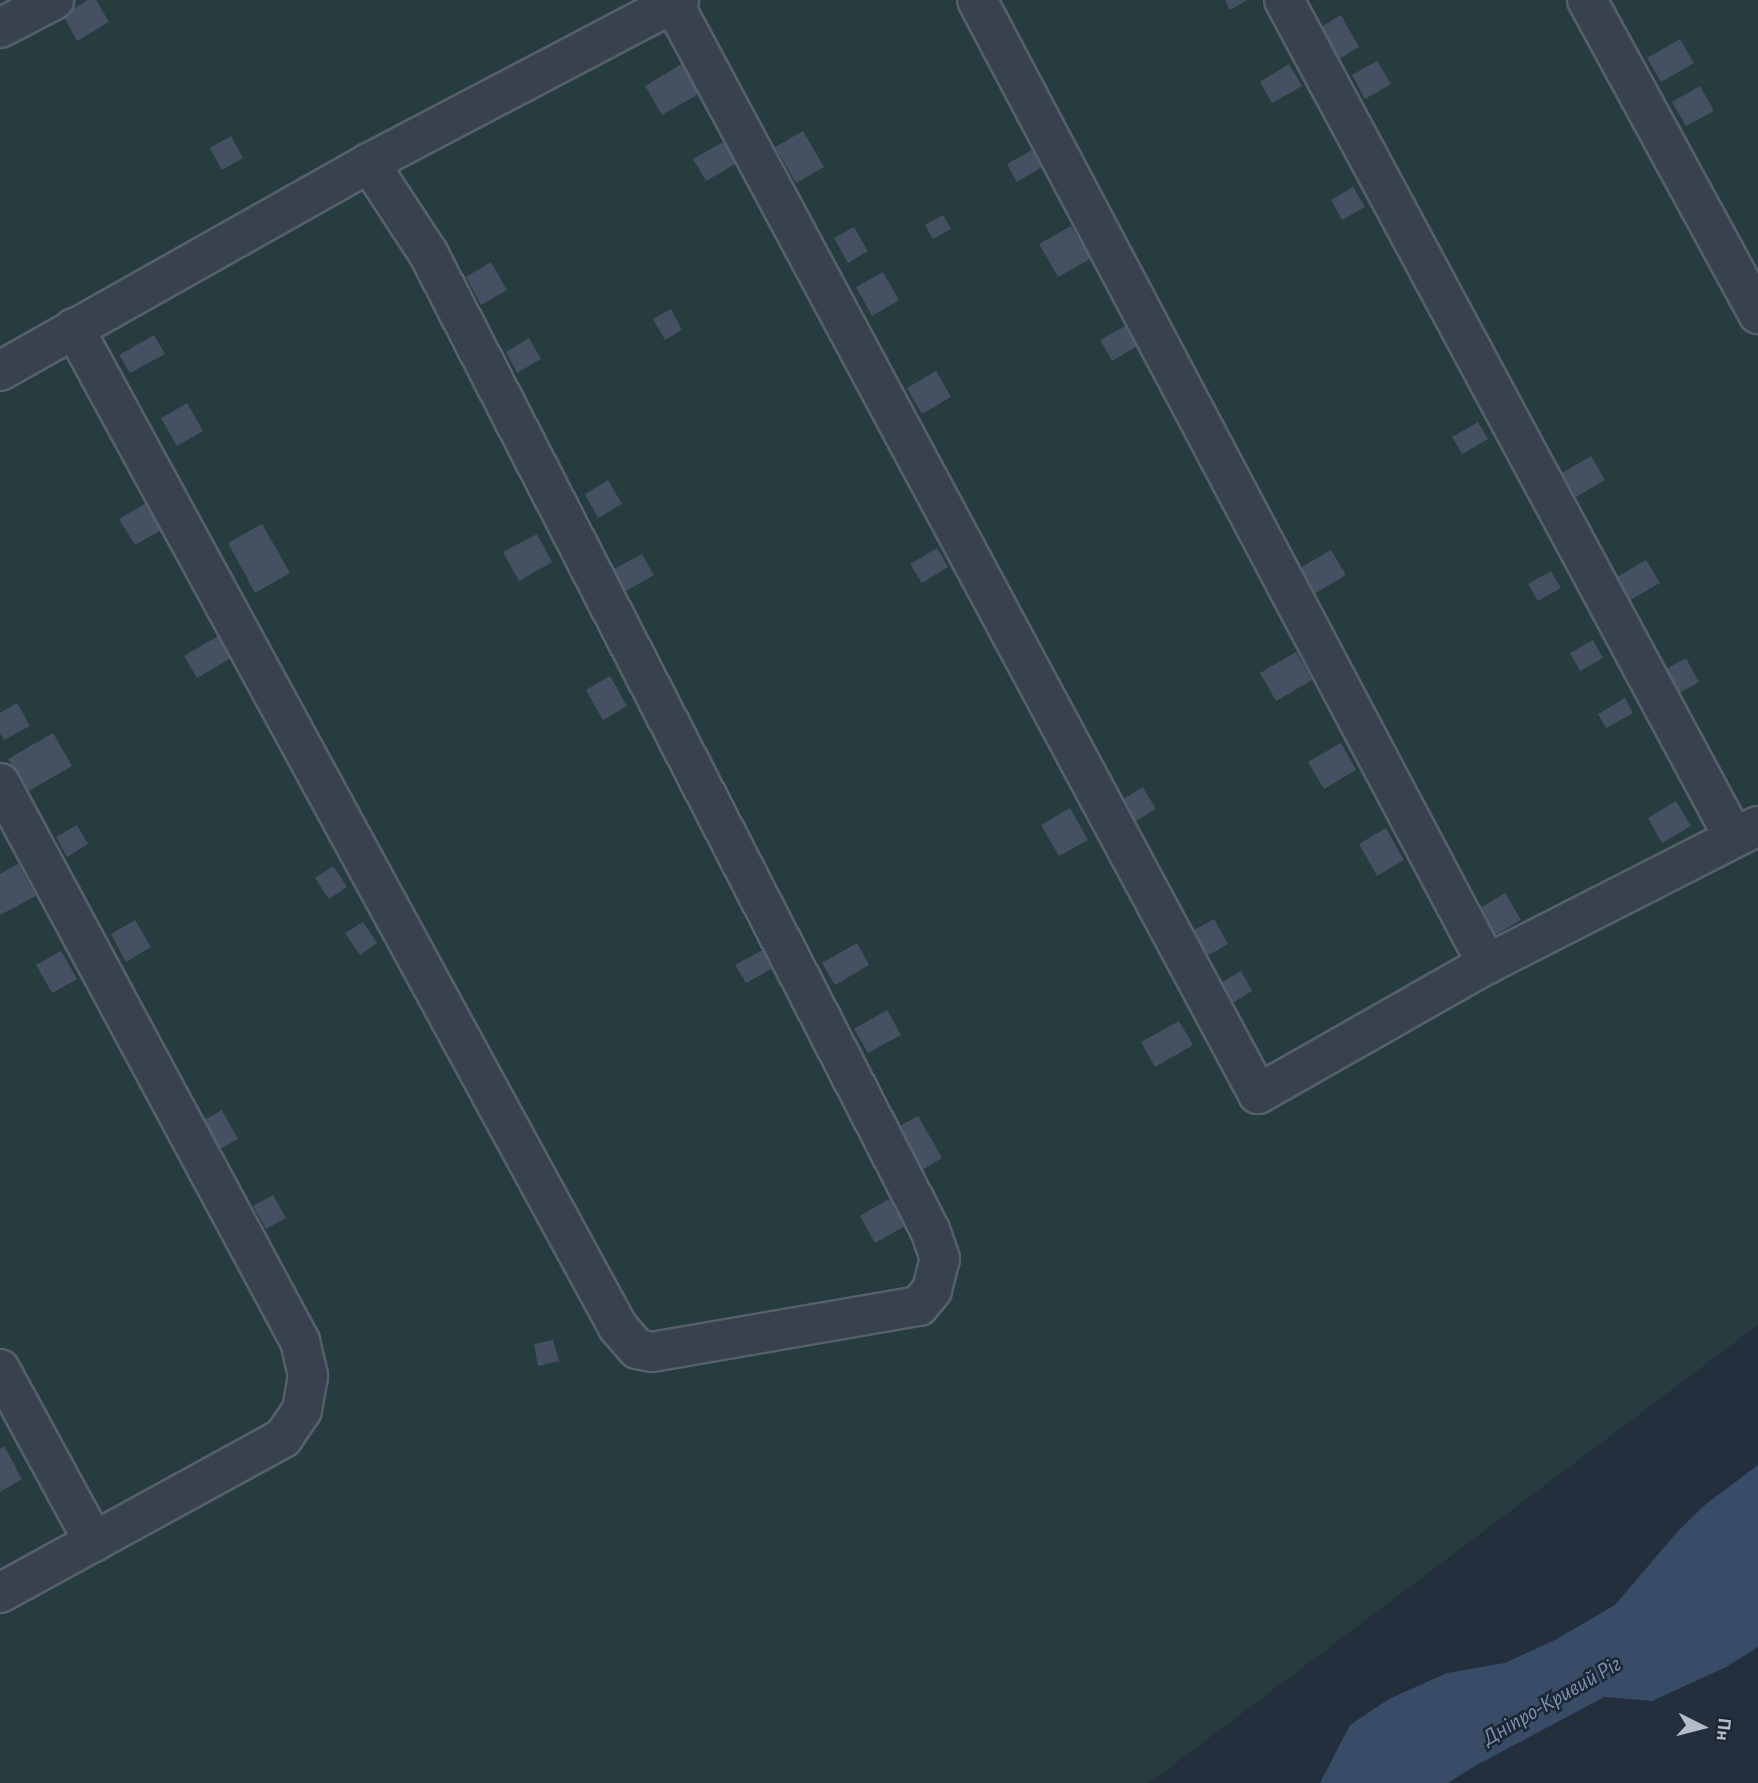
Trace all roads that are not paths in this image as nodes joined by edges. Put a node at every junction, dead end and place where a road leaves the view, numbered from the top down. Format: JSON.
{"nodes":[{"id":1,"x":54,"y":0,"type":"edge"},
{"id":2,"x":977,"y":0,"type":"edge"},
{"id":3,"x":1284,"y":0,"type":"edge"},
{"id":4,"x":1587,"y":0,"type":"edge"},
{"id":5,"x":676,"y":2,"type":"edge"},
{"id":6,"x":0,"y":28,"type":"edge"},
{"id":7,"x":369,"y":163,"type":"junction"},
{"id":8,"x":1758,"y":314,"type":"edge"},
{"id":9,"x":74,"y":328,"type":"junction"},
{"id":10,"x":0,"y":371,"type":"edge"},
{"id":11,"x":0,"y":783,"type":"edge"},
{"id":12,"x":1746,"y":832,"type":"edge"},
{"id":13,"x":1487,"y":964,"type":"junction"},
{"id":14,"x":0,"y":1369,"type":"edge"},
{"id":15,"x":94,"y":1542,"type":"junction"},
{"id":16,"x":0,"y":1593,"type":"edge"}],
"edges":[{"from":1,"to":6,"type":"street"},
{"from":2,"to":13,"type":"street"},
{"from":3,"to":12,"type":"street"},
{"from":4,"to":8,"type":"street"},
{"from":5,"to":7,"type":"street"},
{"from":5,"to":13,"type":"street"},
{"from":7,"to":9,"type":"street"},
{"from":7,"to":9,"type":"street"},
{"from":9,"to":10,"type":"street"},
{"from":11,"to":15,"type":"street"},
{"from":12,"to":13,"type":"street"},
{"from":14,"to":15,"type":"street"},
{"from":15,"to":16,"type":"street"}]}
